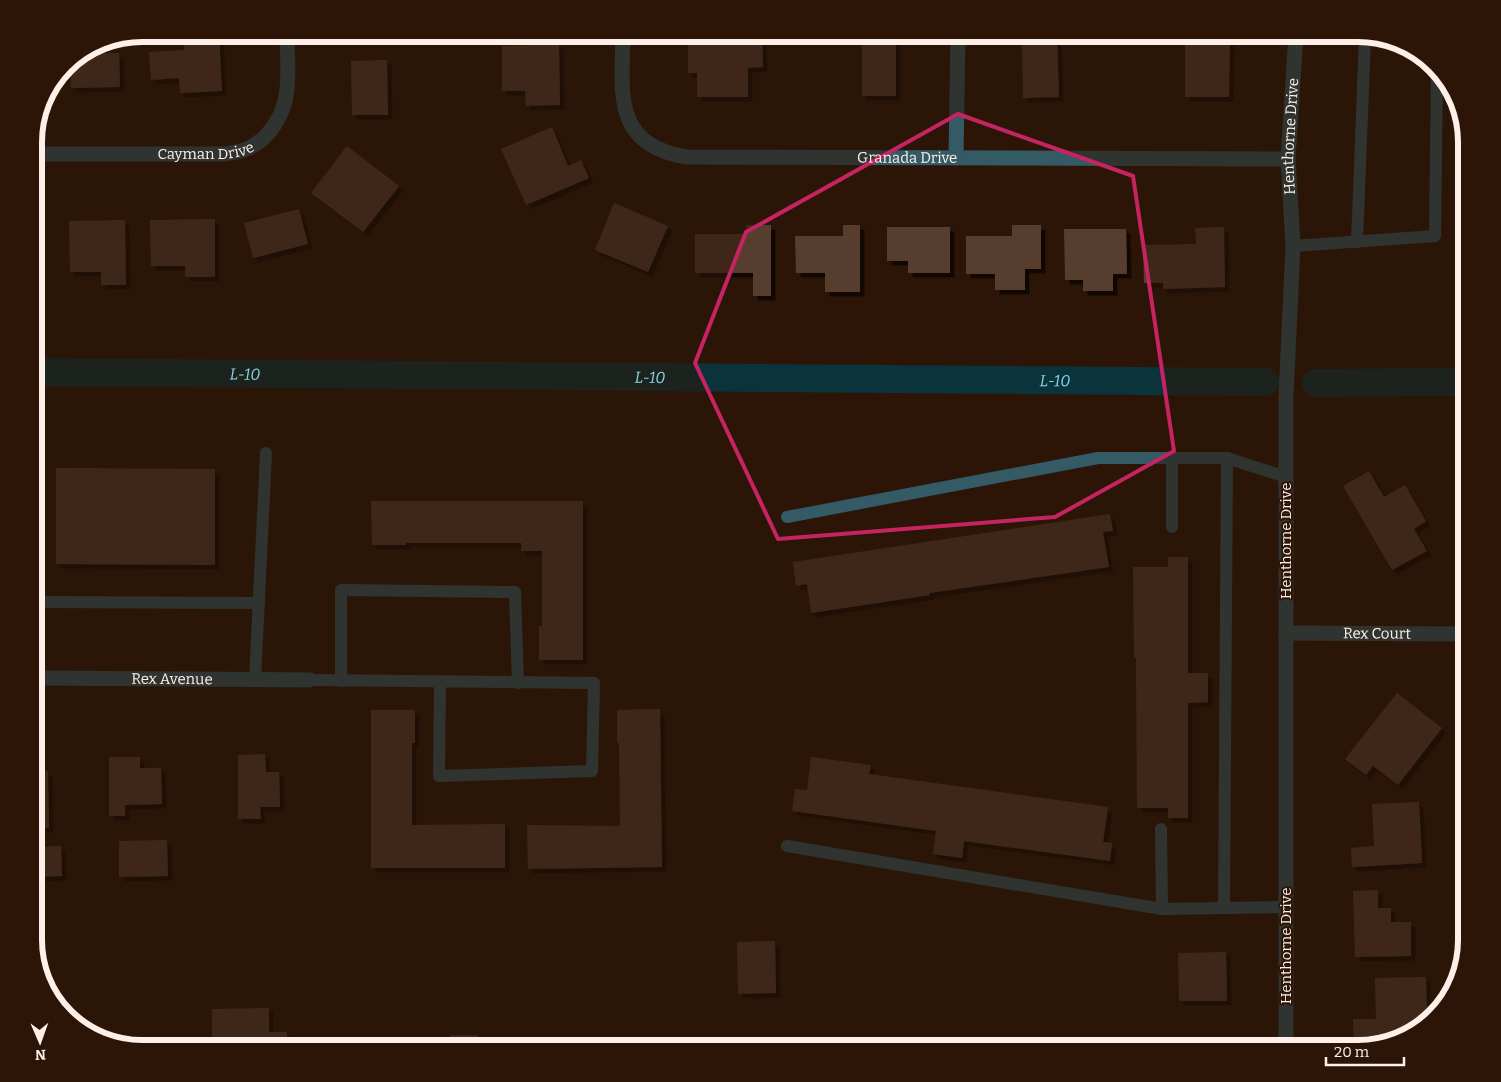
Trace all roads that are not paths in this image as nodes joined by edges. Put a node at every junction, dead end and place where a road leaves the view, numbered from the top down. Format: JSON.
{"nodes":[{"id":1,"x":958,"y":42,"type":"edge"},
{"id":2,"x":1295,"y":42,"type":"edge"},
{"id":3,"x":1365,"y":42,"type":"edge"},
{"id":4,"x":287,"y":43,"type":"edge"},
{"id":5,"x":623,"y":43,"type":"edge"},
{"id":6,"x":1436,"y":79,"type":"edge"},
{"id":7,"x":43,"y":154,"type":"edge"},
{"id":8,"x":956,"y":158,"type":"junction"},
{"id":9,"x":1288,"y":159,"type":"junction"},
{"id":10,"x":1357,"y":242,"type":"junction"},
{"id":11,"x":1293,"y":246,"type":"junction"},
{"id":12,"x":266,"y":453,"type":"dead end"},
{"id":13,"x":1172,"y":458,"type":"junction"},
{"id":14,"x":1227,"y":458,"type":"junction"},
{"id":15,"x":1286,"y":477,"type":"junction"},
{"id":16,"x":787,"y":517,"type":"dead end"},
{"id":17,"x":1172,"y":527,"type":"dead end"},
{"id":18,"x":43,"y":602,"type":"edge"},
{"id":19,"x":259,"y":603,"type":"junction"},
{"id":20,"x":1286,"y":633,"type":"junction"},
{"id":21,"x":1458,"y":634,"type":"edge"},
{"id":22,"x":43,"y":678,"type":"edge"},
{"id":23,"x":255,"y":680,"type":"junction"},
{"id":24,"x":310,"y":680,"type":"joint"},
{"id":25,"x":341,"y":680,"type":"junction"},
{"id":26,"x":440,"y":682,"type":"junction"},
{"id":27,"x":518,"y":682,"type":"junction"},
{"id":28,"x":1161,"y":829,"type":"dead end"},
{"id":29,"x":787,"y":846,"type":"dead end"},
{"id":30,"x":1286,"y":906,"type":"junction"},
{"id":31,"x":1224,"y":907,"type":"junction"},
{"id":32,"x":1162,"y":909,"type":"junction"},
{"id":33,"x":1286,"y":1040,"type":"edge"}],
"edges":[{"from":1,"to":8,"type":"street"},
{"from":2,"to":9,"type":"street","name":"Henthorne Drive"},
{"from":3,"to":10,"type":"lane"},
{"from":4,"to":7,"type":"street","name":"Cayman Drive"},
{"from":5,"to":8,"type":"street","name":"Granada Drive"},
{"from":6,"to":10,"type":"lane"},
{"from":8,"to":9,"type":"street","name":"Granada Drive"},
{"from":9,"to":11,"type":"street","name":"Henthorne Drive"},
{"from":10,"to":11,"type":"lane"},
{"from":11,"to":15,"type":"street","name":"Henthorne Drive"},
{"from":12,"to":19,"type":"lane"},
{"from":13,"to":14,"type":"lane"},
{"from":13,"to":16,"type":"lane"},
{"from":13,"to":17,"type":"lane"},
{"from":14,"to":15,"type":"lane"},
{"from":14,"to":31,"type":"lane"},
{"from":15,"to":20,"type":"street","name":"Henthorne Drive"},
{"from":18,"to":19,"type":"lane"},
{"from":19,"to":23,"type":"lane"},
{"from":20,"to":21,"type":"street","name":"Rex Court"},
{"from":20,"to":30,"type":"street","name":"Henthorne Drive"},
{"from":22,"to":23,"type":"street","name":"Rex Avenue"},
{"from":23,"to":24,"type":"street","name":"Rex Avenue"},
{"from":24,"to":25,"type":"lane"},
{"from":25,"to":26,"type":"lane"},
{"from":25,"to":27,"type":"lane"},
{"from":26,"to":27,"type":"lane"},
{"from":26,"to":27,"type":"lane"},
{"from":28,"to":32,"type":"lane"},
{"from":29,"to":32,"type":"lane"},
{"from":30,"to":31,"type":"lane"},
{"from":30,"to":33,"type":"street","name":"Henthorne Drive"},
{"from":31,"to":32,"type":"lane"}]}
